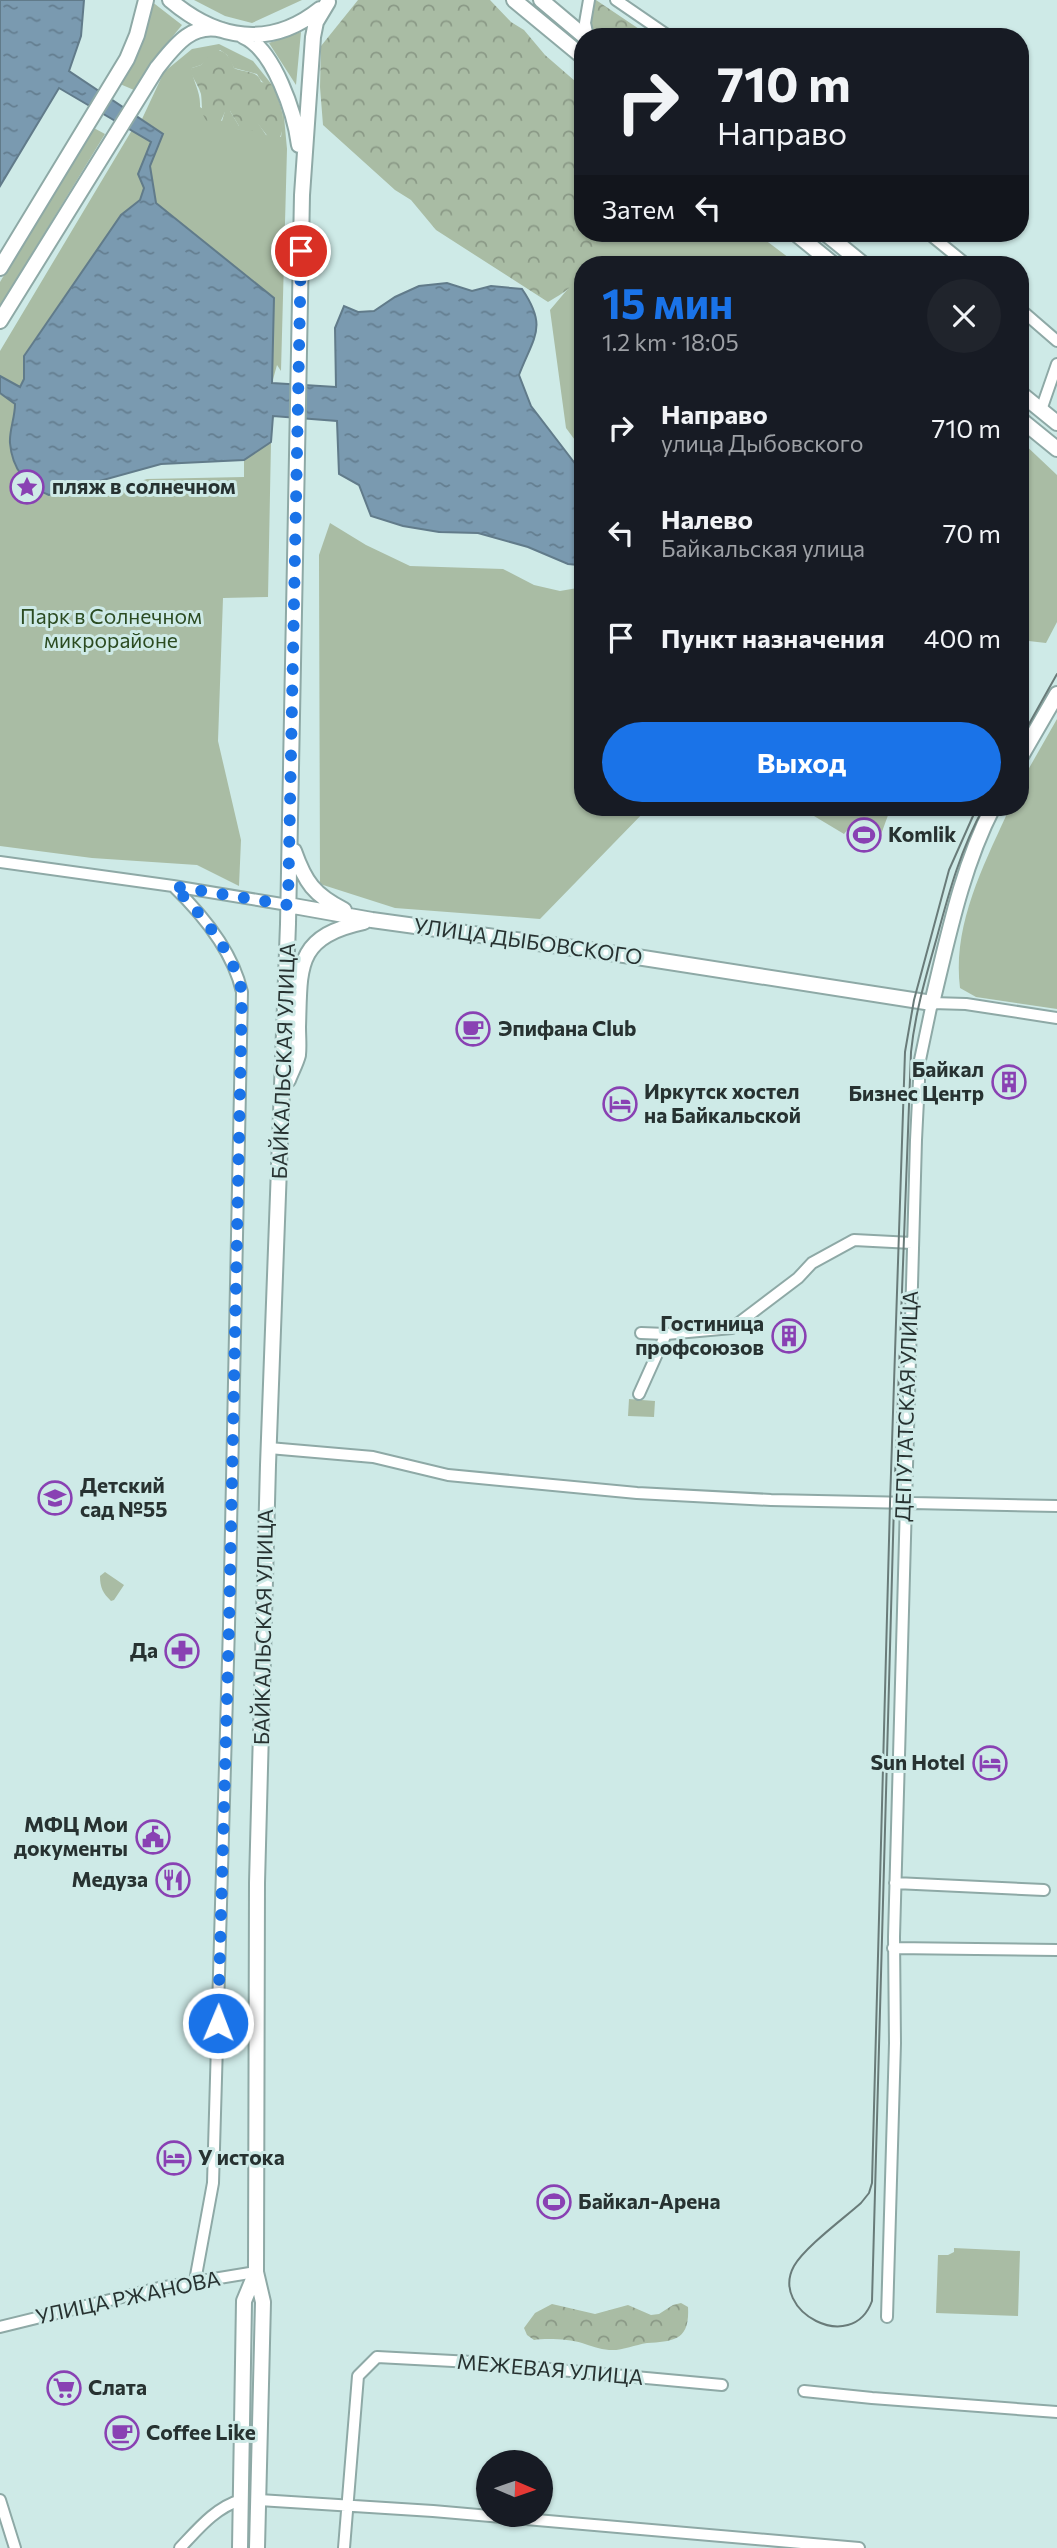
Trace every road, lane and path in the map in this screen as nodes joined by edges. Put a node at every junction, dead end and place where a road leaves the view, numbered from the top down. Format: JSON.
{"nodes":[{"id":1,"x":146,"y":0,"type":"edge"},
{"id":2,"x":170,"y":0,"type":"edge"},
{"id":3,"x":513,"y":0,"type":"edge"},
{"id":4,"x":541,"y":0,"type":"edge"},
{"id":5,"x":589,"y":0,"type":"edge"},
{"id":6,"x":616,"y":0,"type":"edge"},
{"id":7,"x":329,"y":1,"type":"edge"},
{"id":8,"x":575,"y":28,"type":"edge"},
{"id":9,"x":585,"y":28,"type":"edge"},
{"id":10,"x":657,"y":28,"type":"edge"},
{"id":11,"x":222,"y":30,"type":"junction"},
{"id":12,"x":241,"y":35,"type":"junction"},
{"id":13,"x":574,"y":50,"type":"edge"},
{"id":14,"x":302,"y":195,"type":"junction"},
{"id":15,"x":806,"y":242,"type":"edge"},
{"id":16,"x":836,"y":242,"type":"edge"},
{"id":17,"x":939,"y":242,"type":"edge"},
{"id":18,"x":824,"y":256,"type":"edge"},
{"id":19,"x":853,"y":256,"type":"edge"},
{"id":20,"x":956,"y":256,"type":"edge"},
{"id":21,"x":0,"y":268,"type":"edge"},
{"id":22,"x":1029,"y":317,"type":"edge"},
{"id":23,"x":0,"y":321,"type":"edge"},
{"id":24,"x":1057,"y":341,"type":"edge"},
{"id":25,"x":1057,"y":364,"type":"edge"},
{"id":26,"x":1029,"y":400,"type":"edge"},
{"id":27,"x":1041,"y":410,"type":"junction"},
{"id":28,"x":1057,"y":423,"type":"edge"},
{"id":29,"x":1029,"y":425,"type":"edge"},
{"id":30,"x":1054,"y":440,"type":"edge"},
{"id":31,"x":1057,"y":694,"type":"edge"},
{"id":32,"x":1029,"y":742,"type":"edge"},
{"id":33,"x":988,"y":816,"type":"edge"},
{"id":34,"x":290,"y":840,"type":"junction"},
{"id":35,"x":0,"y":862,"type":"edge"},
{"id":36,"x":173,"y":886,"type":"junction"},
{"id":37,"x":288,"y":905,"type":"junction"},
{"id":38,"x":365,"y":919,"type":"junction"},
{"id":39,"x":932,"y":1003,"type":"junction"},
{"id":40,"x":1057,"y":1018,"type":"edge"},
{"id":41,"x":283,"y":1094,"type":"junction"},
{"id":42,"x":912,"y":1243,"type":"junction"},
{"id":43,"x":641,"y":1333,"type":"dead end"},
{"id":44,"x":666,"y":1334,"type":"junction"},
{"id":45,"x":639,"y":1394,"type":"dead end"},
{"id":46,"x":269,"y":1448,"type":"junction"},
{"id":47,"x":904,"y":1504,"type":"junction"},
{"id":48,"x":1057,"y":1506,"type":"edge"},
{"id":49,"x":895,"y":1883,"type":"junction"},
{"id":50,"x":1044,"y":1890,"type":"dead end"},
{"id":51,"x":893,"y":1948,"type":"junction"},
{"id":52,"x":1057,"y":1950,"type":"edge"},
{"id":53,"x":256,"y":2272,"type":"junction"},
{"id":54,"x":195,"y":2281,"type":"junction"},
{"id":55,"x":887,"y":2317,"type":"dead end"},
{"id":56,"x":0,"y":2327,"type":"edge"},
{"id":57,"x":722,"y":2385,"type":"dead end"},
{"id":58,"x":804,"y":2391,"type":"dead end"},
{"id":59,"x":1057,"y":2412,"type":"edge"},
{"id":60,"x":0,"y":2500,"type":"edge"},
{"id":61,"x":242,"y":2500,"type":"junction"},
{"id":62,"x":259,"y":2500,"type":"junction"},
{"id":63,"x":346,"y":2505,"type":"junction"},
{"id":64,"x":15,"y":2548,"type":"edge"},
{"id":65,"x":180,"y":2548,"type":"edge"},
{"id":66,"x":240,"y":2548,"type":"edge"},
{"id":67,"x":257,"y":2548,"type":"edge"},
{"id":68,"x":344,"y":2548,"type":"edge"},
{"id":69,"x":859,"y":2548,"type":"edge"}],
"edges":[{"from":1,"to":21,"type":"main road"},
{"from":2,"to":11,"type":"main road"},
{"from":3,"to":13,"type":"main road"},
{"from":4,"to":8,"type":"main road"},
{"from":5,"to":9,"type":"street"},
{"from":6,"to":10,"type":"street"},
{"from":7,"to":12,"type":"main road"},
{"from":7,"to":14,"type":"main road"},
{"from":11,"to":12,"type":"main road"},
{"from":11,"to":23,"type":"main road"},
{"from":12,"to":14,"type":"main road"},
{"from":14,"to":34,"type":"main road","name":"БАЙКАЛЬСКАЯ УЛИЦА"},
{"from":15,"to":18,"type":"main road"},
{"from":16,"to":19,"type":"main road"},
{"from":17,"to":20,"type":"street"},
{"from":22,"to":24,"type":"street"},
{"from":25,"to":27,"type":"street"},
{"from":26,"to":27,"type":"main road"},
{"from":27,"to":28,"type":"main road"},
{"from":29,"to":30,"type":"main road"},
{"from":31,"to":32,"type":"main road"},
{"from":33,"to":39,"type":"main road","name":"ДЕПУТАТСКАЯ УЛИЦА"},
{"from":34,"to":37,"type":"main road","name":"БАЙКАЛЬСКАЯ УЛИЦА"},
{"from":34,"to":38,"type":"main road"},
{"from":35,"to":36,"type":"street","name":"УЛИЦА ДЫБОВСКОГО"},
{"from":36,"to":37,"type":"street","name":"УЛИЦА ДЫБОВСКОГО"},
{"from":36,"to":54,"type":"street"},
{"from":37,"to":38,"type":"main road","name":"УЛИЦА ДЫБОВСКОГО"},
{"from":37,"to":41,"type":"main road","name":"БАЙКАЛЬСКАЯ УЛИЦА"},
{"from":38,"to":39,"type":"main road","name":"УЛИЦА ДЫБОВСКОГО"},
{"from":38,"to":41,"type":"main road"},
{"from":39,"to":40,"type":"street","name":"УЛИЦА ДЫБОВСКОГО"},
{"from":39,"to":42,"type":"street","name":"ДЕПУТАТСКАЯ УЛИЦА"},
{"from":41,"to":46,"type":"main road","name":"БАЙКАЛЬСКАЯ УЛИЦА"},
{"from":42,"to":44,"type":"street"},
{"from":42,"to":47,"type":"street","name":"ДЕПУТАТСКАЯ УЛИЦА"},
{"from":43,"to":44,"type":"street"},
{"from":44,"to":45,"type":"street"},
{"from":46,"to":47,"type":"street"},
{"from":46,"to":53,"type":"main road","name":"БАЙКАЛЬСКАЯ УЛИЦА"},
{"from":47,"to":48,"type":"street"},
{"from":47,"to":49,"type":"street","name":"ДЕПУТАТСКАЯ УЛИЦА"},
{"from":49,"to":50,"type":"street"},
{"from":49,"to":51,"type":"street","name":"ДЕПУТАТСКАЯ УЛИЦА"},
{"from":51,"to":52,"type":"street"},
{"from":51,"to":55,"type":"street","name":"ДЕПУТАТСКАЯ УЛИЦА"},
{"from":53,"to":54,"type":"street","name":"УЛИЦА РЖАНОВА"},
{"from":53,"to":61,"type":"main road"},
{"from":53,"to":62,"type":"main road"},
{"from":54,"to":56,"type":"street","name":"УЛИЦА РЖАНОВА"},
{"from":57,"to":63,"type":"street","name":"МЕЖЕВАЯ УЛИЦА"},
{"from":58,"to":59,"type":"street"},
{"from":60,"to":64,"type":"street"},
{"from":61,"to":65,"type":"street"},
{"from":61,"to":66,"type":"main road"},
{"from":62,"to":63,"type":"street"},
{"from":62,"to":67,"type":"main road"},
{"from":63,"to":68,"type":"street"},
{"from":63,"to":69,"type":"street"}]}
